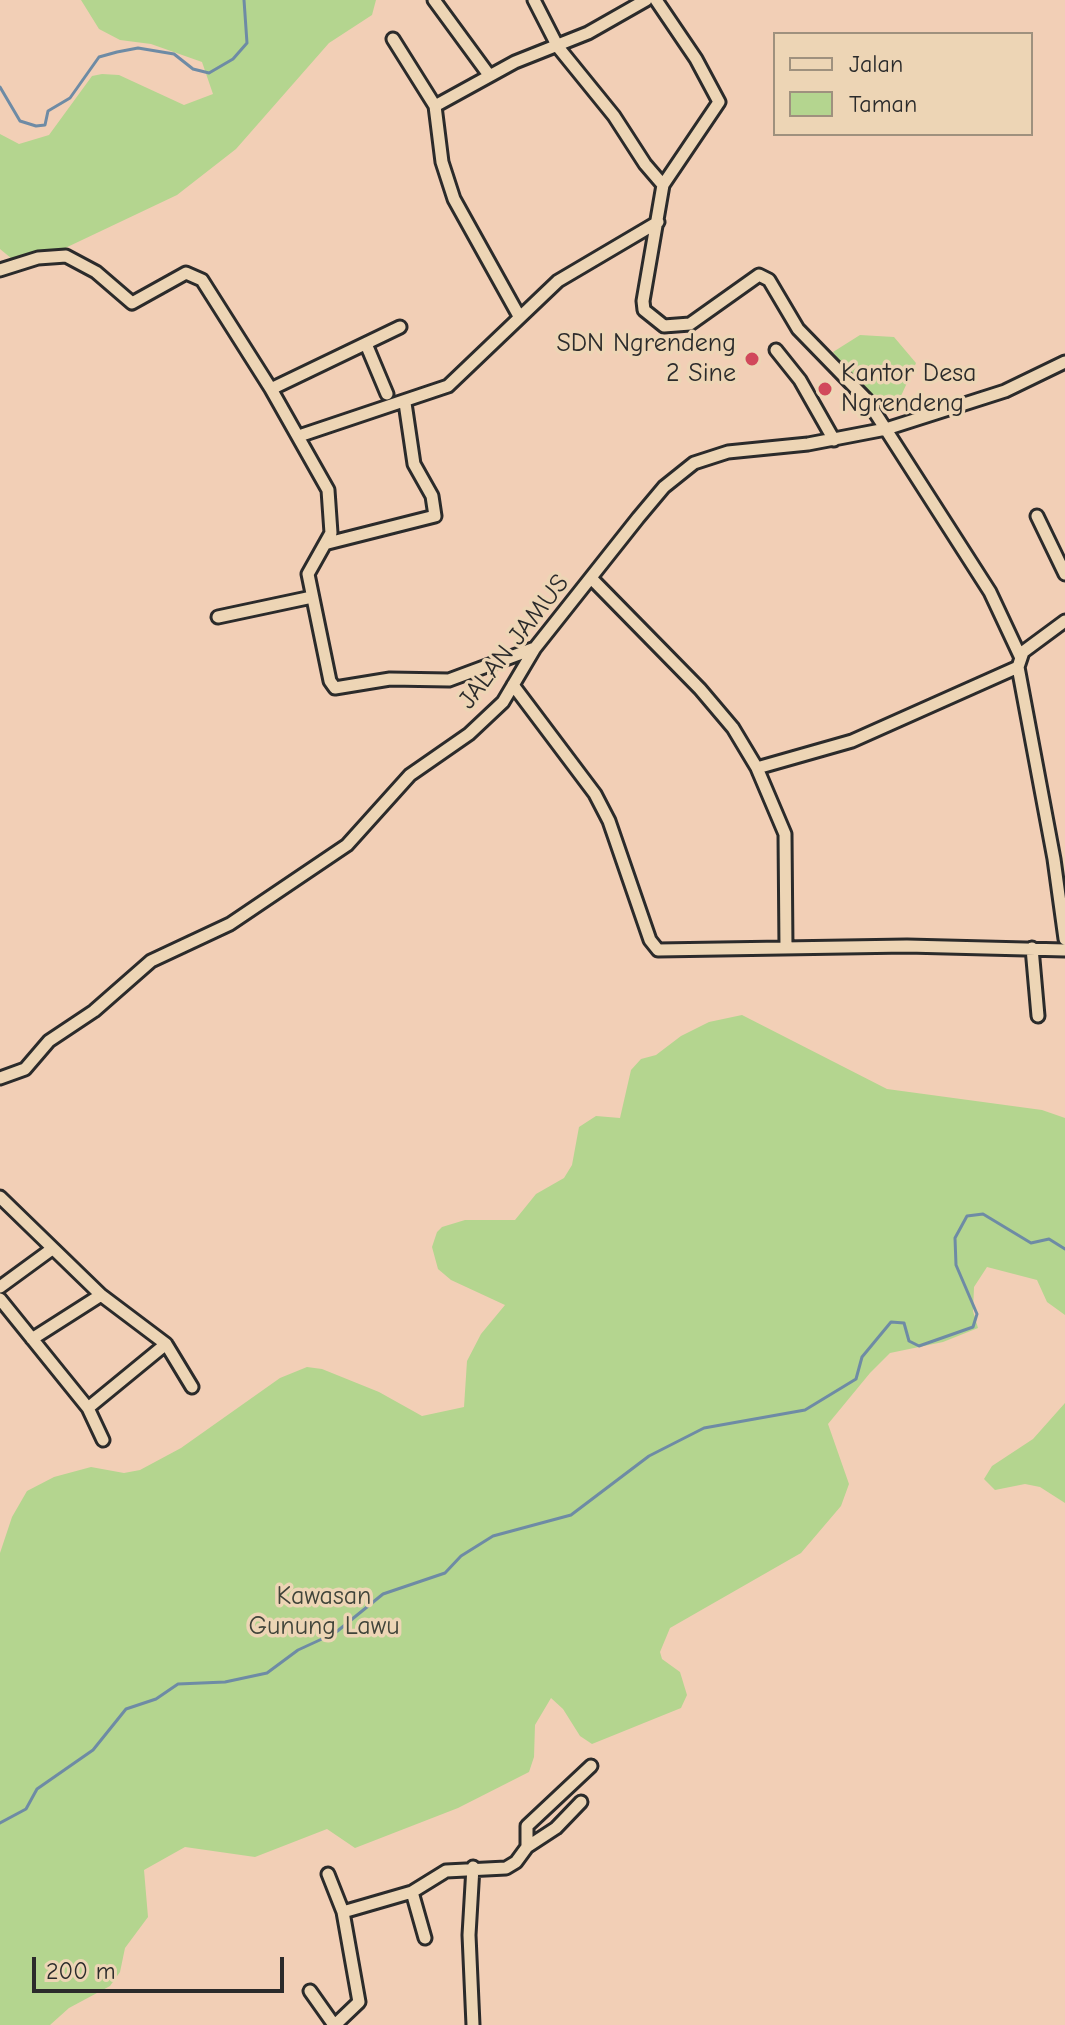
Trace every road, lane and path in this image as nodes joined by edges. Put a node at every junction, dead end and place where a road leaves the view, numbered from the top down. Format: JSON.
{"nodes":[{"id":1,"x":434,"y":0,"type":"edge"},
{"id":2,"x":534,"y":0,"type":"edge"},
{"id":3,"x":646,"y":0,"type":"edge"},
{"id":4,"x":656,"y":0,"type":"edge"},
{"id":5,"x":393,"y":39,"type":"dead end"},
{"id":6,"x":558,"y":47,"type":"junction"},
{"id":7,"x":489,"y":75,"type":"junction"},
{"id":8,"x":435,"y":106,"type":"junction"},
{"id":9,"x":663,"y":185,"type":"junction"},
{"id":10,"x":658,"y":222,"type":"junction"},
{"id":11,"x":0,"y":270,"type":"edge"},
{"id":12,"x":519,"y":316,"type":"junction"},
{"id":13,"x":400,"y":327,"type":"dead end"},
{"id":14,"x":366,"y":344,"type":"junction"},
{"id":15,"x":776,"y":350,"type":"dead end"},
{"id":16,"x":1065,"y":362,"type":"edge"},
{"id":17,"x":271,"y":389,"type":"junction"},
{"id":18,"x":387,"y":394,"type":"dead end"},
{"id":19,"x":405,"y":403,"type":"junction"},
{"id":20,"x":886,"y":429,"type":"junction"},
{"id":21,"x":299,"y":436,"type":"junction"},
{"id":22,"x":834,"y":440,"type":"junction"},
{"id":23,"x":1037,"y":516,"type":"dead end"},
{"id":24,"x":328,"y":543,"type":"junction"},
{"id":25,"x":1065,"y":574,"type":"edge"},
{"id":26,"x":592,"y":579,"type":"junction"},
{"id":27,"x":312,"y":597,"type":"junction"},
{"id":28,"x":218,"y":617,"type":"dead end"},
{"id":29,"x":1065,"y":621,"type":"edge"},
{"id":30,"x":535,"y":648,"type":"junction"},
{"id":31,"x":1019,"y":661,"type":"junction"},
{"id":32,"x":513,"y":685,"type":"junction"},
{"id":33,"x":757,"y":768,"type":"junction"},
{"id":34,"x":1065,"y":939,"type":"edge"},
{"id":35,"x":786,"y":948,"type":"junction"},
{"id":36,"x":1032,"y":948,"type":"junction"},
{"id":37,"x":1065,"y":950,"type":"edge"},
{"id":38,"x":1038,"y":1016,"type":"dead end"},
{"id":39,"x":0,"y":1078,"type":"edge"},
{"id":40,"x":0,"y":1197,"type":"edge"},
{"id":41,"x":52,"y":1249,"type":"junction"},
{"id":42,"x":0,"y":1268,"type":"edge"},
{"id":43,"x":4,"y":1283,"type":"edge"},
{"id":44,"x":101,"y":1295,"type":"junction"},
{"id":45,"x":0,"y":1299,"type":"edge"},
{"id":46,"x":32,"y":1339,"type":"junction"},
{"id":47,"x":166,"y":1344,"type":"junction"},
{"id":48,"x":192,"y":1387,"type":"dead end"},
{"id":49,"x":88,"y":1408,"type":"junction"},
{"id":50,"x":103,"y":1440,"type":"dead end"},
{"id":51,"x":591,"y":1766,"type":"dead end"},
{"id":52,"x":581,"y":1802,"type":"dead end"},
{"id":53,"x":527,"y":1847,"type":"junction"},
{"id":54,"x":473,"y":1867,"type":"junction"},
{"id":55,"x":328,"y":1874,"type":"dead end"},
{"id":56,"x":412,"y":1892,"type":"junction"},
{"id":57,"x":343,"y":1912,"type":"junction"},
{"id":58,"x":425,"y":1938,"type":"dead end"},
{"id":59,"x":310,"y":1991,"type":"dead end"},
{"id":60,"x":334,"y":2025,"type":"edge"},
{"id":61,"x":473,"y":2025,"type":"edge"}],
"edges":[{"from":1,"to":7,"type":"street"},
{"from":2,"to":6,"type":"street"},
{"from":3,"to":6,"type":"street"},
{"from":4,"to":9,"type":"street"},
{"from":5,"to":8,"type":"street"},
{"from":6,"to":7,"type":"street"},
{"from":6,"to":9,"type":"street"},
{"from":7,"to":8,"type":"street"},
{"from":8,"to":12,"type":"street"},
{"from":9,"to":10,"type":"street"},
{"from":10,"to":12,"type":"street"},
{"from":10,"to":20,"type":"street"},
{"from":11,"to":17,"type":"street"},
{"from":12,"to":19,"type":"street"},
{"from":13,"to":14,"type":"street"},
{"from":14,"to":17,"type":"street"},
{"from":14,"to":18,"type":"street"},
{"from":15,"to":22,"type":"street"},
{"from":16,"to":20,"type":"street","name":"JALAN JAMUS"},
{"from":17,"to":21,"type":"street"},
{"from":19,"to":21,"type":"street"},
{"from":19,"to":24,"type":"street"},
{"from":20,"to":22,"type":"street","name":"JALAN JAMUS"},
{"from":20,"to":31,"type":"street"},
{"from":21,"to":24,"type":"street"},
{"from":22,"to":26,"type":"street","name":"JALAN JAMUS"},
{"from":23,"to":25,"type":"street"},
{"from":24,"to":27,"type":"street"},
{"from":26,"to":30,"type":"street","name":"JALAN JAMUS"},
{"from":26,"to":33,"type":"street"},
{"from":27,"to":28,"type":"street"},
{"from":27,"to":30,"type":"street"},
{"from":29,"to":31,"type":"street"},
{"from":30,"to":32,"type":"street","name":"JALAN JAMUS"},
{"from":31,"to":33,"type":"street"},
{"from":31,"to":34,"type":"street"},
{"from":32,"to":35,"type":"street"},
{"from":32,"to":39,"type":"street","name":"JALAN JAMUS"},
{"from":33,"to":35,"type":"street"},
{"from":35,"to":36,"type":"street"},
{"from":36,"to":37,"type":"street"},
{"from":36,"to":38,"type":"street"},
{"from":40,"to":41,"type":"street"},
{"from":41,"to":43,"type":"street"},
{"from":41,"to":44,"type":"street"},
{"from":42,"to":43,"type":"street"},
{"from":44,"to":46,"type":"street"},
{"from":44,"to":47,"type":"street"},
{"from":45,"to":46,"type":"street"},
{"from":46,"to":49,"type":"street"},
{"from":47,"to":48,"type":"street"},
{"from":47,"to":49,"type":"street"},
{"from":49,"to":50,"type":"street"},
{"from":51,"to":53,"type":"street"},
{"from":52,"to":53,"type":"street"},
{"from":53,"to":54,"type":"street"},
{"from":54,"to":56,"type":"street"},
{"from":54,"to":61,"type":"street"},
{"from":55,"to":57,"type":"street"},
{"from":56,"to":57,"type":"street"},
{"from":56,"to":58,"type":"street"},
{"from":57,"to":60,"type":"street"},
{"from":59,"to":60,"type":"street"}]}
